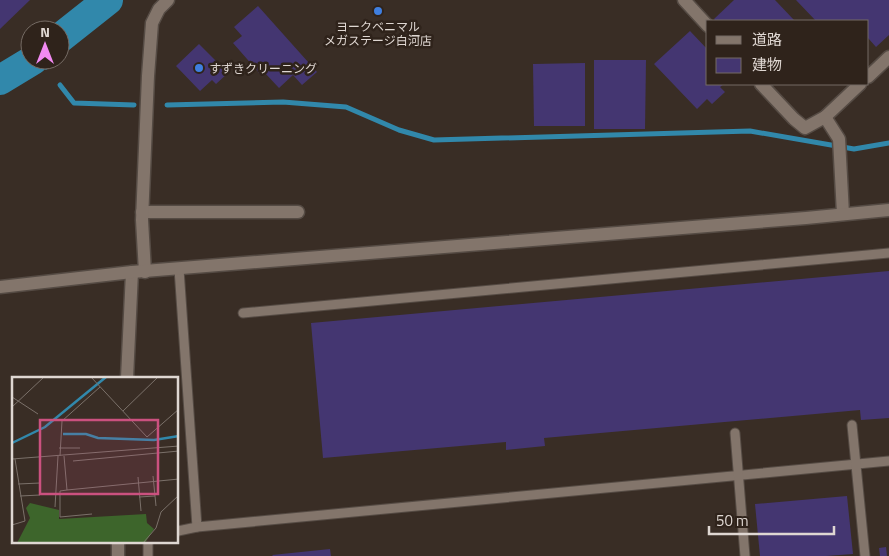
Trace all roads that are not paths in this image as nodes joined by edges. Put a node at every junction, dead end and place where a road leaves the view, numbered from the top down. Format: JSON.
{"nodes":[{"id":1,"x":168,"y":0,"type":"edge"},
{"id":2,"x":684,"y":0,"type":"edge"},
{"id":3,"x":706,"y":24,"type":"edge"},
{"id":4,"x":889,"y":57,"type":"edge"},
{"id":5,"x":869,"y":76,"type":"edge"},
{"id":6,"x":762,"y":85,"type":"edge"},
{"id":7,"x":859,"y":85,"type":"edge"},
{"id":8,"x":825,"y":117,"type":"junction"},
{"id":9,"x":889,"y":210,"type":"edge"},
{"id":10,"x":142,"y":212,"type":"junction"},
{"id":11,"x":298,"y":212,"type":"dead end"},
{"id":12,"x":844,"y":214,"type":"junction"},
{"id":13,"x":889,"y":253,"type":"edge"},
{"id":14,"x":179,"y":269,"type":"junction"},
{"id":15,"x":139,"y":272,"type":"junction"},
{"id":16,"x":0,"y":287,"type":"edge"},
{"id":17,"x":243,"y":313,"type":"dead end"},
{"id":18,"x":127,"y":377,"type":"edge"},
{"id":19,"x":852,"y":425,"type":"dead end"},
{"id":20,"x":735,"y":433,"type":"dead end"},
{"id":21,"x":889,"y":462,"type":"edge"},
{"id":22,"x":856,"y":464,"type":"junction"},
{"id":23,"x":738,"y":475,"type":"junction"},
{"id":24,"x":197,"y":527,"type":"junction"},
{"id":25,"x":179,"y":531,"type":"edge"},
{"id":26,"x":745,"y":556,"type":"edge"},
{"id":27,"x":865,"y":556,"type":"edge"}],
"edges":[{"from":1,"to":10,"type":"street"},
{"from":2,"to":3,"type":"street"},
{"from":4,"to":5,"type":"street"},
{"from":6,"to":8,"type":"street"},
{"from":7,"to":8,"type":"street"},
{"from":8,"to":12,"type":"street"},
{"from":9,"to":12,"type":"street"},
{"from":10,"to":11,"type":"street"},
{"from":10,"to":15,"type":"street"},
{"from":12,"to":14,"type":"street"},
{"from":13,"to":17,"type":"lane"},
{"from":14,"to":15,"type":"street"},
{"from":14,"to":24,"type":"lane"},
{"from":15,"to":16,"type":"street"},
{"from":15,"to":18,"type":"street"},
{"from":19,"to":22,"type":"lane"},
{"from":20,"to":23,"type":"lane"},
{"from":21,"to":22,"type":"lane"},
{"from":22,"to":23,"type":"lane"},
{"from":22,"to":27,"type":"lane"},
{"from":23,"to":24,"type":"lane"},
{"from":23,"to":26,"type":"lane"},
{"from":24,"to":25,"type":"lane"}]}
